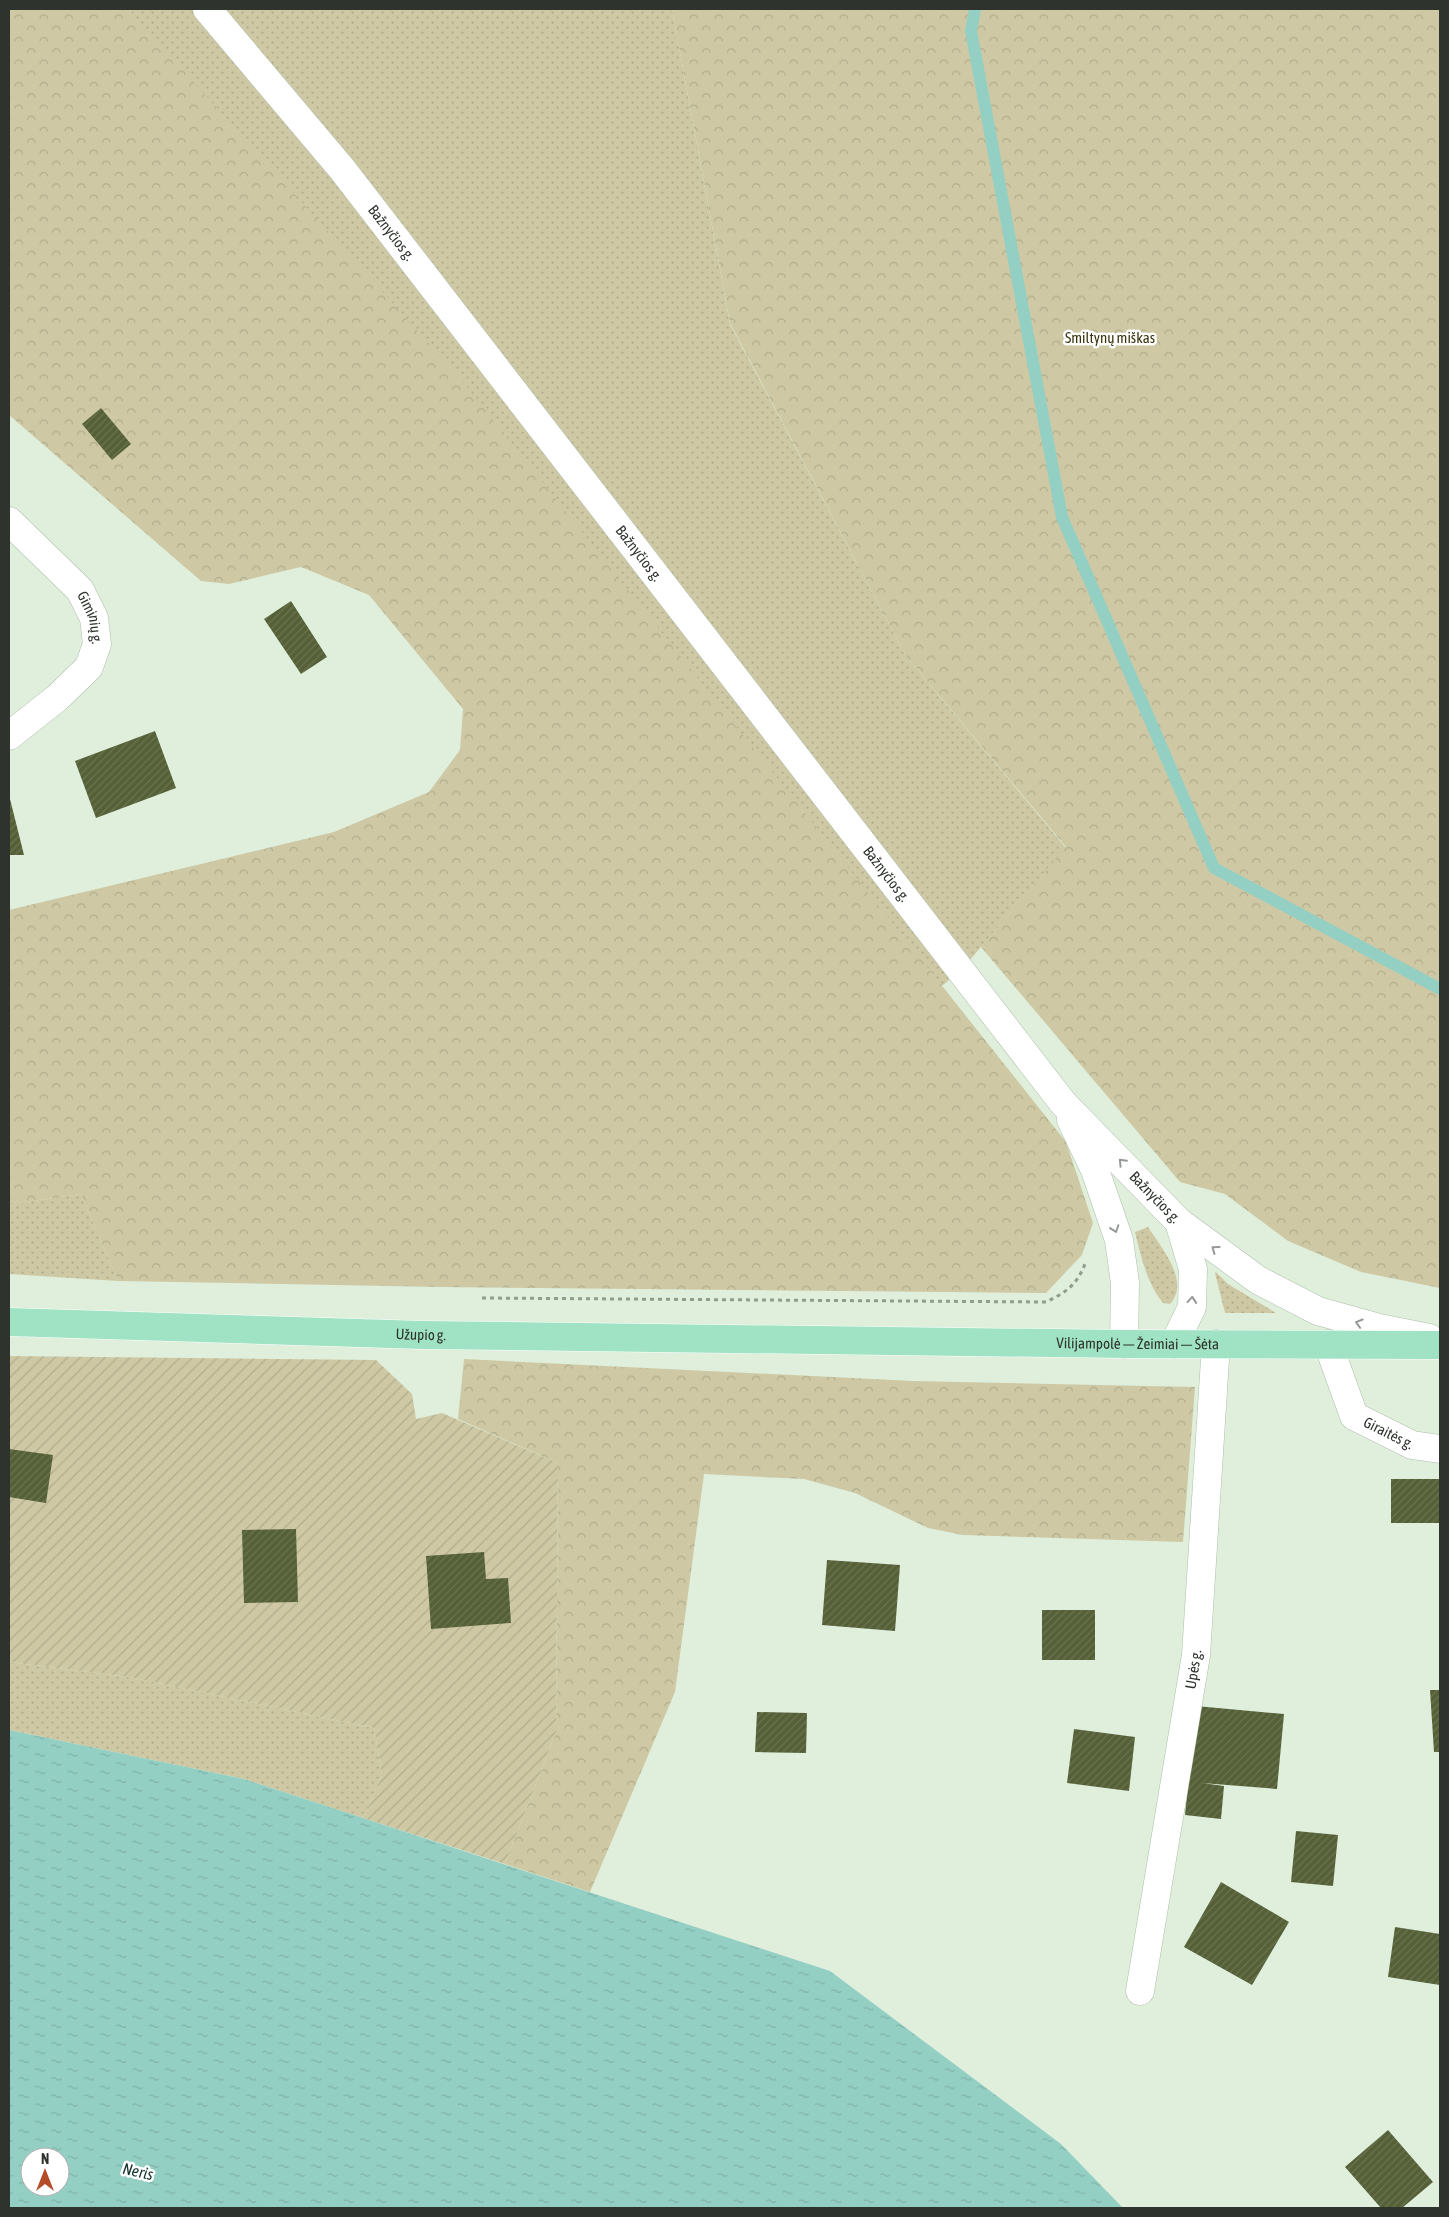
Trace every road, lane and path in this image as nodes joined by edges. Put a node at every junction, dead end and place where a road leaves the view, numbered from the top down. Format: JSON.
{"nodes":[{"id":1,"x":207,"y":9,"type":"edge"},
{"id":2,"x":9,"y":521,"type":"edge"},
{"id":3,"x":9,"y":736,"type":"edge"},
{"id":4,"x":1063,"y":1103,"type":"junction"},
{"id":5,"x":1179,"y":1222,"type":"junction"},
{"id":6,"x":1116,"y":1230,"type":"junction"},
{"id":7,"x":472,"y":1298,"type":"dead end"},
{"id":8,"x":9,"y":1322,"type":"edge"},
{"id":9,"x":834,"y":1341,"type":"joint"},
{"id":10,"x":1440,"y":1341,"type":"edge"},
{"id":11,"x":1124,"y":1344,"type":"junction"},
{"id":12,"x":1174,"y":1344,"type":"junction"},
{"id":13,"x":1216,"y":1344,"type":"junction"},
{"id":14,"x":1328,"y":1344,"type":"junction"},
{"id":15,"x":1440,"y":1345,"type":"edge"},
{"id":16,"x":1440,"y":1449,"type":"edge"},
{"id":17,"x":1140,"y":1991,"type":"dead end"}],
"edges":[{"from":1,"to":4,"type":"main road","name":"Bažnyčios g."},
{"from":2,"to":3,"type":"main road","name":"Giminių g."},
{"from":5,"to":4,"type":"main road","name":"Bažnyčios g.","one_way":true},
{"from":4,"to":6,"type":"main road","name":"Bažnyčios g.","one_way":true},
{"from":10,"to":5,"type":"main road","one_way":true},
{"from":12,"to":5,"type":"main road","name":"Bažnyčios g.","one_way":true},
{"from":6,"to":7,"type":"path"},
{"from":6,"to":11,"type":"main road","name":"Bažnyčios g."},
{"from":8,"to":9,"type":"main road","name":"Užupio g."},
{"from":9,"to":11,"type":"main road","name":"Vilijampolė — Žeimiai — Šėta"},
{"from":11,"to":12,"type":"main road","name":"Vilijampolė — Žeimiai — Šėta"},
{"from":12,"to":13,"type":"main road","name":"Vilijampolė — Žeimiai — Šėta"},
{"from":13,"to":14,"type":"main road","name":"Vilijampolė — Žeimiai — Šėta"},
{"from":13,"to":17,"type":"main road","name":"Upės g."},
{"from":14,"to":15,"type":"main road","name":"Vilijampolė — Žeimiai — Šėta"},
{"from":14,"to":16,"type":"main road","name":"Giraitės g."}]}
